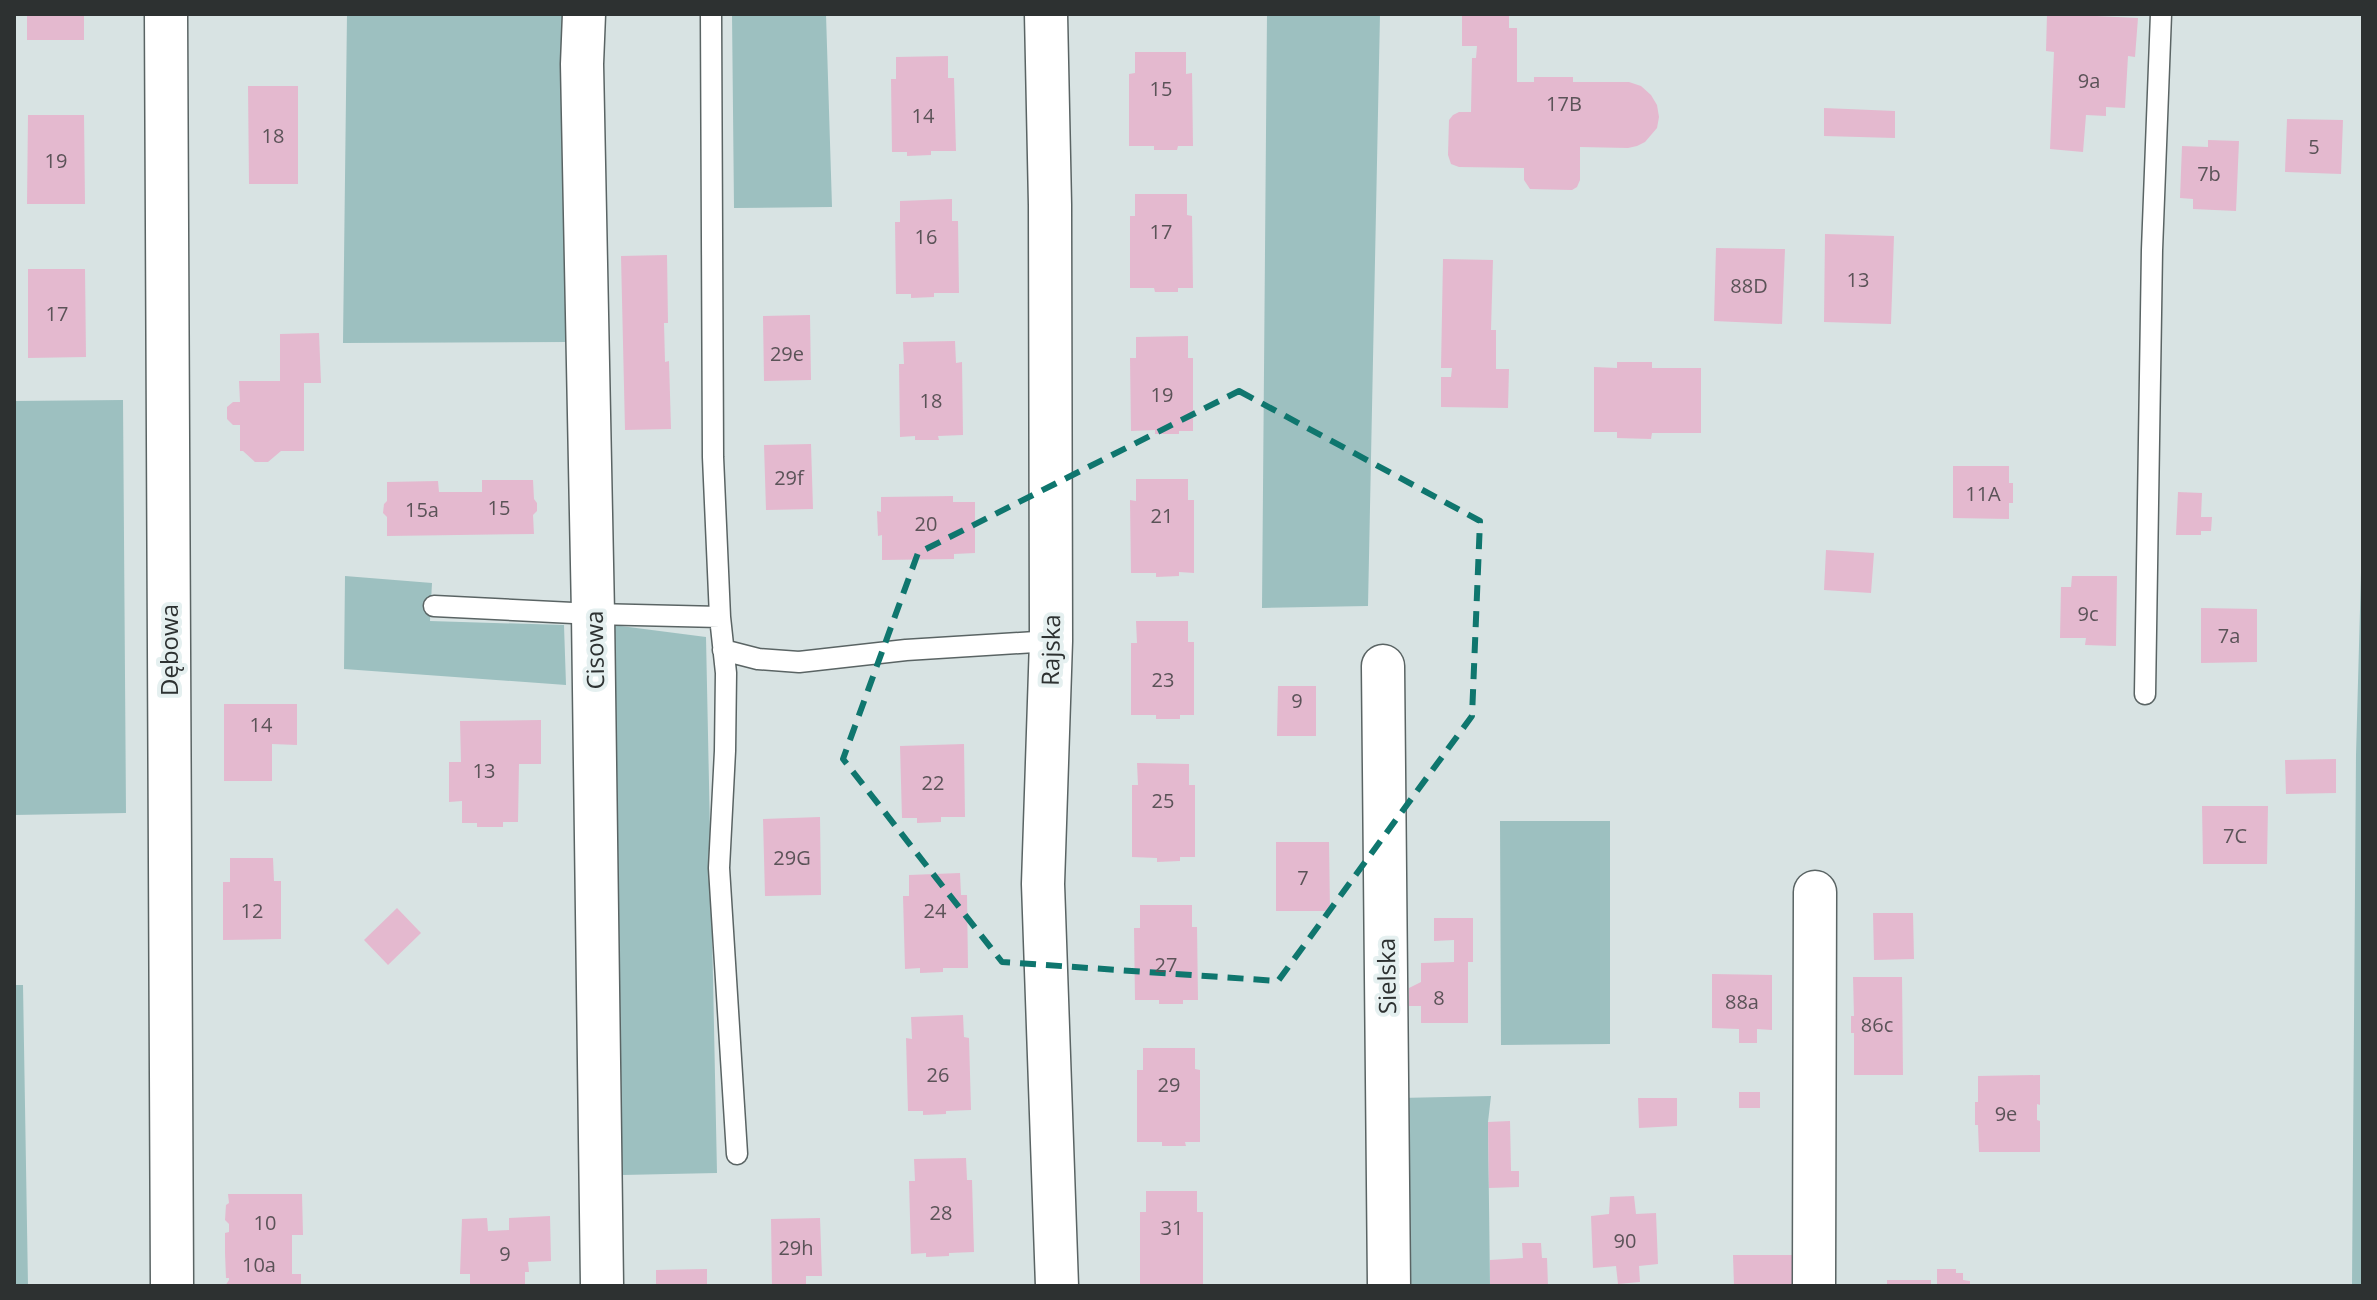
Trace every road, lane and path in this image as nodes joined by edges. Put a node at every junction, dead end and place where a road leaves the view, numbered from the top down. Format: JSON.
{"nodes":[{"id":1,"x":166,"y":14,"type":"edge"},
{"id":2,"x":584,"y":14,"type":"edge"},
{"id":3,"x":711,"y":14,"type":"edge"},
{"id":4,"x":1046,"y":14,"type":"edge"},
{"id":5,"x":2161,"y":14,"type":"edge"},
{"id":6,"x":434,"y":606,"type":"dead end"},
{"id":7,"x":593,"y":614,"type":"junction"},
{"id":8,"x":720,"y":617,"type":"junction"},
{"id":9,"x":1051,"y":641,"type":"junction"},
{"id":10,"x":723,"y":650,"type":"junction"},
{"id":11,"x":1383,"y":666,"type":"dead end"},
{"id":12,"x":2145,"y":694,"type":"dead end"},
{"id":13,"x":1815,"y":892,"type":"dead end"},
{"id":14,"x":737,"y":1154,"type":"dead end"},
{"id":15,"x":172,"y":1286,"type":"edge"},
{"id":16,"x":602,"y":1286,"type":"edge"},
{"id":17,"x":1057,"y":1286,"type":"edge"},
{"id":18,"x":1389,"y":1286,"type":"edge"},
{"id":19,"x":1814,"y":1286,"type":"edge"}],
"edges":[{"from":1,"to":15,"type":"street","name":"Dębowa"},
{"from":2,"to":7,"type":"street","name":"Cisowa"},
{"from":3,"to":8,"type":"lane"},
{"from":4,"to":9,"type":"street","name":"Rajska"},
{"from":5,"to":12,"type":"lane"},
{"from":6,"to":7,"type":"lane"},
{"from":7,"to":8,"type":"lane"},
{"from":7,"to":16,"type":"street","name":"Cisowa"},
{"from":8,"to":10,"type":"lane"},
{"from":9,"to":10,"type":"lane"},
{"from":9,"to":17,"type":"street","name":"Rajska"},
{"from":10,"to":14,"type":"lane"},
{"from":11,"to":18,"type":"street","name":"Sielska"},
{"from":13,"to":19,"type":"street"}]}
